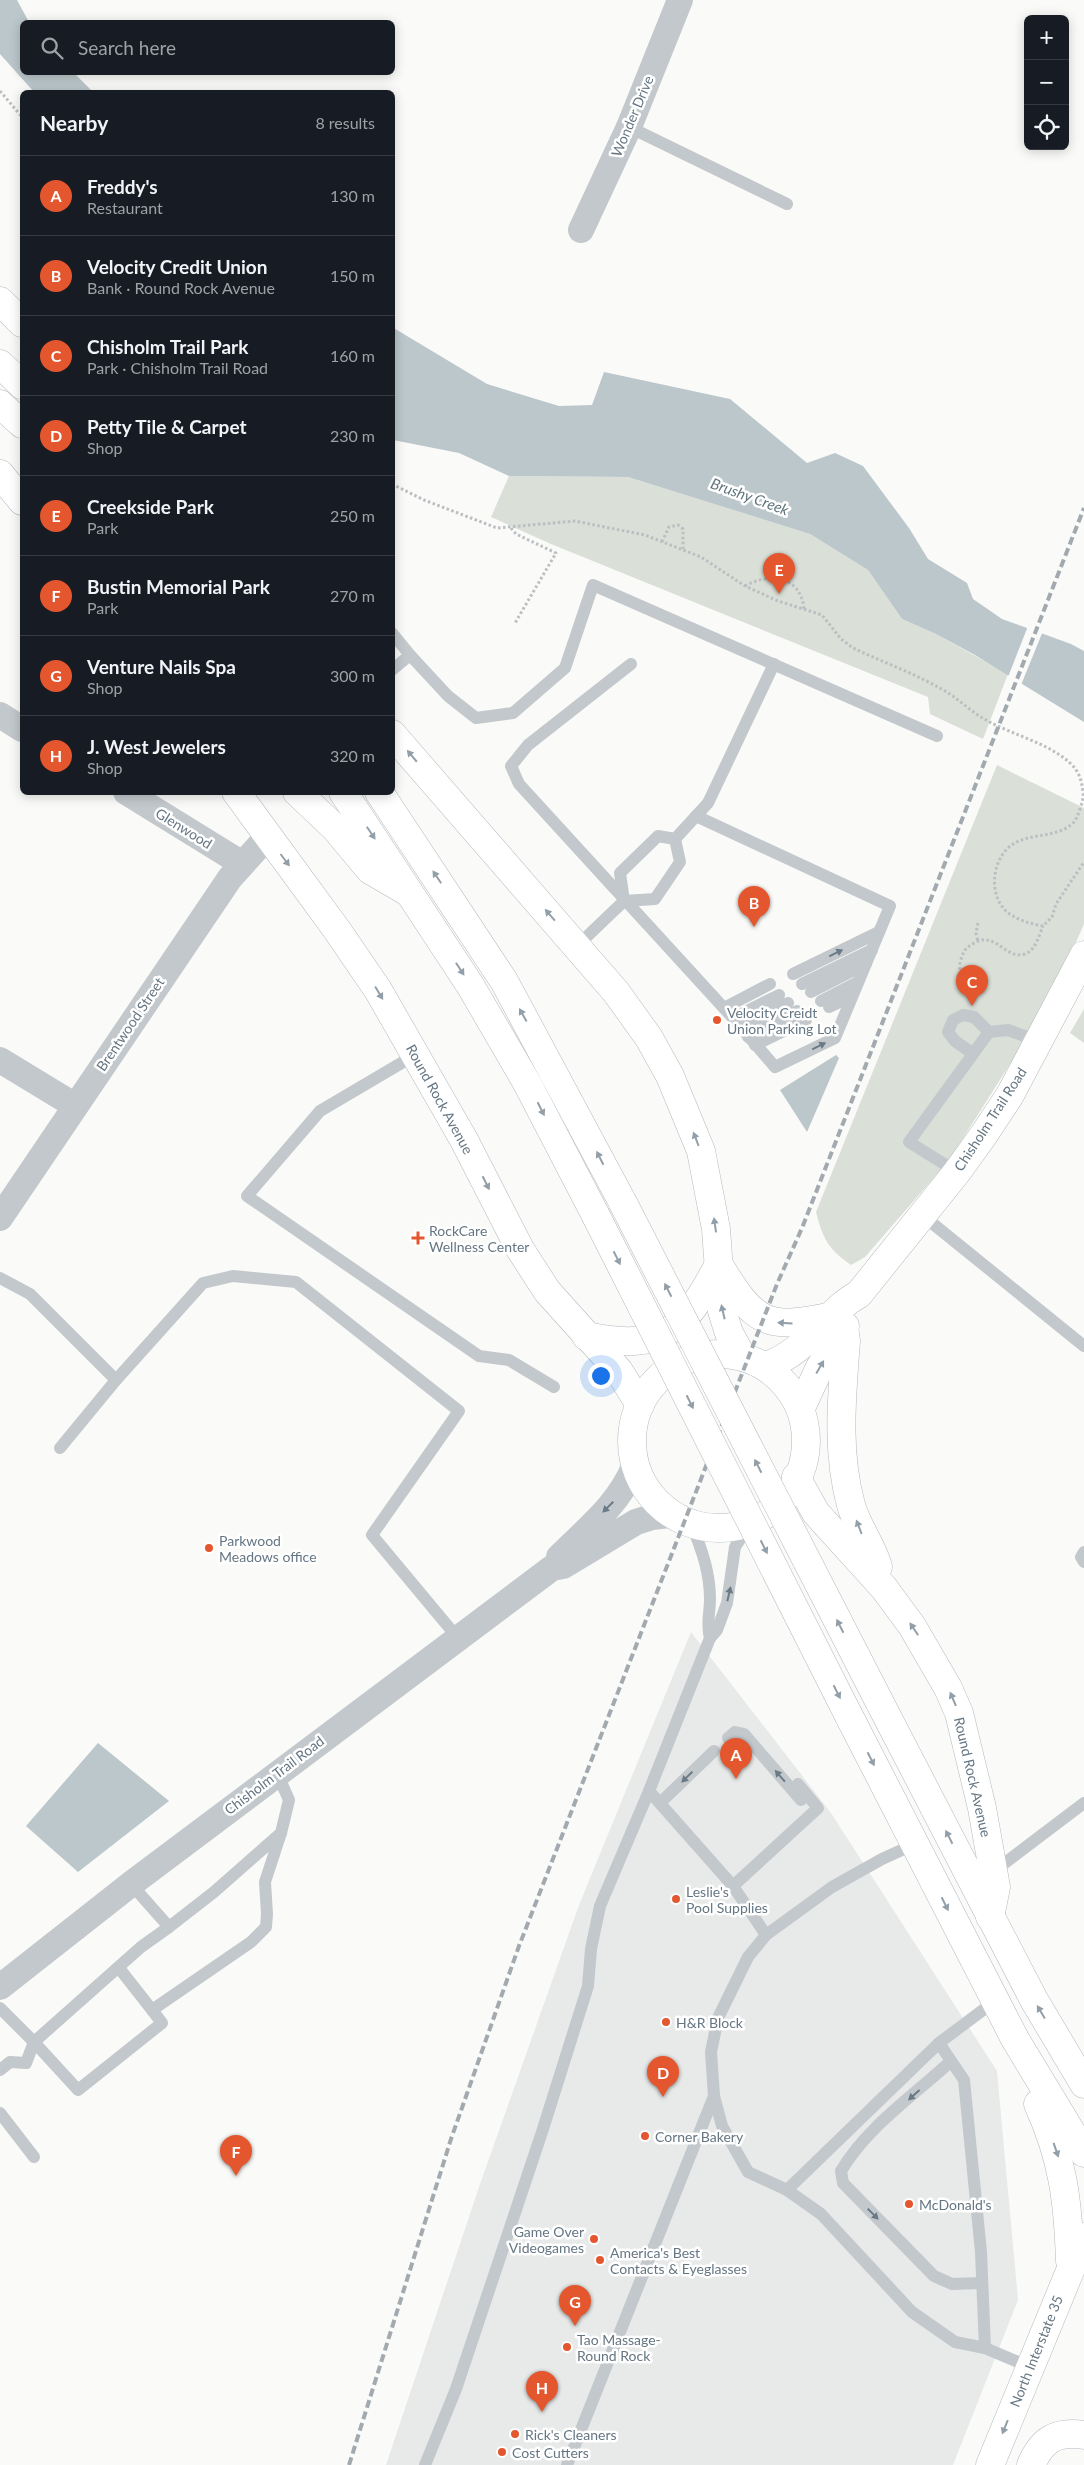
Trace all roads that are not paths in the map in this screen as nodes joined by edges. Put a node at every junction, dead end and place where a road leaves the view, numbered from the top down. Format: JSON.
{"nodes":[{"id":1,"x":680,"y":0,"type":"edge"},
{"id":2,"x":629,"y":127,"type":"junction"},
{"id":3,"x":787,"y":204,"type":"dead end"},
{"id":4,"x":581,"y":230,"type":"dead end"},
{"id":5,"x":0,"y":282,"type":"edge"},
{"id":6,"x":20,"y":298,"type":"edge"},
{"id":7,"x":0,"y":301,"type":"edge"},
{"id":8,"x":20,"y":321,"type":"edge"},
{"id":9,"x":0,"y":364,"type":"edge"},
{"id":10,"x":20,"y":383,"type":"edge"},
{"id":11,"x":0,"y":404,"type":"edge"},
{"id":12,"x":20,"y":422,"type":"edge"},
{"id":13,"x":0,"y":474,"type":"edge"},
{"id":14,"x":20,"y":499,"type":"edge"},
{"id":15,"x":395,"y":637,"type":"edge"},
{"id":16,"x":410,"y":655,"type":"junction"},
{"id":17,"x":631,"y":664,"type":"dead end"},
{"id":18,"x":774,"y":664,"type":"junction"},
{"id":19,"x":395,"y":668,"type":"edge"},
{"id":20,"x":0,"y":715,"type":"edge"},
{"id":21,"x":20,"y":728,"type":"edge"},
{"id":22,"x":937,"y":736,"type":"dead end"},
{"id":23,"x":395,"y":737,"type":"edge"},
{"id":24,"x":131,"y":795,"type":"edge"},
{"id":25,"x":238,"y":795,"type":"edge"},
{"id":26,"x":300,"y":795,"type":"edge"},
{"id":27,"x":345,"y":795,"type":"edge"},
{"id":28,"x":381,"y":795,"type":"edge"},
{"id":29,"x":696,"y":816,"type":"junction"},
{"id":30,"x":268,"y":836,"type":"junction"},
{"id":31,"x":675,"y":839,"type":"junction"},
{"id":32,"x":242,"y":863,"type":"junction"},
{"id":33,"x":413,"y":896,"type":"junction"},
{"id":34,"x":624,"y":901,"type":"junction"},
{"id":35,"x":879,"y":932,"type":"junction"},
{"id":36,"x":577,"y":946,"type":"junction"},
{"id":37,"x":872,"y":950,"type":"junction"},
{"id":38,"x":1084,"y":955,"type":"edge"},
{"id":39,"x":866,"y":964,"type":"junction"},
{"id":40,"x":793,"y":974,"type":"dead end"},
{"id":41,"x":858,"y":982,"type":"junction"},
{"id":42,"x":770,"y":984,"type":"dead end"},
{"id":43,"x":816,"y":996,"type":"junction"},
{"id":44,"x":852,"y":996,"type":"junction"},
{"id":45,"x":724,"y":1008,"type":"junction"},
{"id":46,"x":744,"y":1032,"type":"junction"},
{"id":47,"x":989,"y":1032,"type":"junction"},
{"id":48,"x":1038,"y":1041,"type":"junction"},
{"id":49,"x":972,"y":1053,"type":"junction"},
{"id":50,"x":415,"y":1055,"type":"junction"},
{"id":51,"x":0,"y":1060,"type":"edge"},
{"id":52,"x":74,"y":1106,"type":"junction"},
{"id":53,"x":957,"y":1172,"type":"junction"},
{"id":54,"x":922,"y":1215,"type":"junction"},
{"id":55,"x":0,"y":1218,"type":"edge"},
{"id":56,"x":719,"y":1265,"type":"junction"},
{"id":57,"x":0,"y":1278,"type":"edge"},
{"id":58,"x":838,"y":1322,"type":"junction"},
{"id":59,"x":586,"y":1336,"type":"junction"},
{"id":60,"x":1084,"y":1346,"type":"edge"},
{"id":61,"x":741,"y":1355,"type":"junction"},
{"id":62,"x":766,"y":1366,"type":"junction"},
{"id":63,"x":116,"y":1380,"type":"junction"},
{"id":64,"x":554,"y":1387,"type":"dead end"},
{"id":65,"x":640,"y":1405,"type":"junction"},
{"id":66,"x":801,"y":1408,"type":"junction"},
{"id":67,"x":60,"y":1448,"type":"dead end"},
{"id":68,"x":634,"y":1467,"type":"junction"},
{"id":69,"x":796,"y":1477,"type":"junction"},
{"id":70,"x":752,"y":1520,"type":"junction"},
{"id":71,"x":681,"y":1521,"type":"junction"},
{"id":72,"x":1084,"y":1552,"type":"edge"},
{"id":73,"x":1084,"y":1562,"type":"edge"},
{"id":74,"x":552,"y":1568,"type":"junction"},
{"id":75,"x":884,"y":1588,"type":"junction"},
{"id":76,"x":457,"y":1637,"type":"junction"},
{"id":77,"x":710,"y":1638,"type":"junction"},
{"id":78,"x":728,"y":1738,"type":"dead end"},
{"id":79,"x":714,"y":1750,"type":"dead end"},
{"id":80,"x":277,"y":1773,"type":"junction"},
{"id":81,"x":798,"y":1784,"type":"dead end"},
{"id":82,"x":649,"y":1791,"type":"junction"},
{"id":83,"x":660,"y":1803,"type":"junction"},
{"id":84,"x":1084,"y":1803,"type":"edge"},
{"id":85,"x":812,"y":1813,"type":"junction"},
{"id":86,"x":281,"y":1833,"type":"junction"},
{"id":87,"x":915,"y":1844,"type":"junction"},
{"id":88,"x":993,"y":1872,"type":"junction"},
{"id":89,"x":131,"y":1884,"type":"junction"},
{"id":90,"x":733,"y":1886,"type":"junction"},
{"id":91,"x":990,"y":1917,"type":"junction"},
{"id":92,"x":169,"y":1927,"type":"junction"},
{"id":93,"x":766,"y":1935,"type":"junction"},
{"id":94,"x":119,"y":1968,"type":"junction"},
{"id":95,"x":0,"y":1987,"type":"edge"},
{"id":96,"x":996,"y":2001,"type":"junction"},
{"id":97,"x":0,"y":2008,"type":"edge"},
{"id":98,"x":152,"y":2010,"type":"junction"},
{"id":99,"x":1057,"y":2038,"type":"junction"},
{"id":100,"x":1015,"y":2039,"type":"junction"},
{"id":101,"x":34,"y":2042,"type":"junction"},
{"id":102,"x":939,"y":2043,"type":"junction"},
{"id":103,"x":1084,"y":2046,"type":"edge"},
{"id":104,"x":950,"y":2062,"type":"junction"},
{"id":105,"x":0,"y":2070,"type":"edge"},
{"id":106,"x":1084,"y":2084,"type":"edge"},
{"id":107,"x":714,"y":2096,"type":"junction"},
{"id":108,"x":0,"y":2113,"type":"edge"},
{"id":109,"x":1084,"y":2153,"type":"edge"},
{"id":110,"x":34,"y":2157,"type":"dead end"},
{"id":111,"x":787,"y":2190,"type":"junction"},
{"id":112,"x":1084,"y":2236,"type":"edge"},
{"id":113,"x":1071,"y":2267,"type":"junction"},
{"id":114,"x":982,"y":2283,"type":"junction"},
{"id":115,"x":985,"y":2348,"type":"junction"},
{"id":116,"x":1030,"y":2367,"type":"junction"},
{"id":117,"x":1084,"y":2435,"type":"edge"},
{"id":118,"x":425,"y":2465,"type":"edge"},
{"id":119,"x":567,"y":2465,"type":"edge"},
{"id":120,"x":990,"y":2465,"type":"edge"},
{"id":121,"x":1031,"y":2465,"type":"edge"}],
"edges":[{"from":1,"to":2,"type":"street","name":"Wonder Drive"},
{"from":2,"to":3,"type":"lane"},
{"from":2,"to":4,"type":"street","name":"Wonder Drive"},
{"from":5,"to":6,"type":"main road"},
{"from":7,"to":8,"type":"main road"},
{"from":9,"to":10,"type":"main road"},
{"from":11,"to":12,"type":"main road"},
{"from":13,"to":14,"type":"main road"},
{"from":15,"to":16,"type":"lane"},
{"from":16,"to":18,"type":"lane"},
{"from":16,"to":19,"type":"lane"},
{"from":17,"to":34,"type":"lane"},
{"from":18,"to":22,"type":"lane"},
{"from":18,"to":29,"type":"lane"},
{"from":20,"to":21,"type":"street"},
{"from":36,"to":23,"type":"main road","one_way":true},
{"from":24,"to":32,"type":"street","name":"Glenwood"},
{"from":25,"to":30,"type":"main road","name":"Round Rock Avenue"},
{"from":26,"to":33,"type":"main road"},
{"from":27,"to":33,"type":"main road","one_way":true},
{"from":91,"to":28,"type":"main road","one_way":true,"bridge":true},
{"from":29,"to":31,"type":"lane"},
{"from":29,"to":35,"type":"lane"},
{"from":30,"to":32,"type":"street","name":"Brentwood Street"},
{"from":30,"to":50,"type":"main road","name":"Round Rock Avenue","one_way":true},
{"from":31,"to":34,"type":"lane"},
{"from":31,"to":34,"type":"lane"},
{"from":32,"to":52,"type":"street","name":"Brentwood Street"},
{"from":33,"to":87,"type":"main road","one_way":true,"bridge":true},
{"from":34,"to":36,"type":"lane"},
{"from":34,"to":45,"type":"lane"},
{"from":35,"to":37,"type":"lane"},
{"from":40,"to":35,"type":"lane","one_way":true},
{"from":56,"to":36,"type":"main road","one_way":true},
{"from":37,"to":39,"type":"lane"},
{"from":37,"to":43,"type":"lane"},
{"from":38,"to":48,"type":"main road","name":"Chisholm Trail Road"},
{"from":39,"to":41,"type":"lane"},
{"from":39,"to":43,"type":"lane"},
{"from":41,"to":43,"type":"lane"},
{"from":41,"to":44,"type":"lane"},
{"from":42,"to":45,"type":"lane"},
{"from":43,"to":44,"type":"lane"},
{"from":46,"to":44,"type":"lane","one_way":true},
{"from":45,"to":46,"type":"lane"},
{"from":46,"to":46,"type":"lane"},
{"from":47,"to":48,"type":"lane"},
{"from":47,"to":49,"type":"lane"},
{"from":47,"to":49,"type":"lane"},
{"from":48,"to":53,"type":"main road","name":"Chisholm Trail Road"},
{"from":49,"to":53,"type":"lane"},
{"from":50,"to":59,"type":"main road","name":"Round Rock Avenue","one_way":true},
{"from":50,"to":64,"type":"lane"},
{"from":51,"to":52,"type":"street"},
{"from":52,"to":55,"type":"street","name":"Brentwood Street"},
{"from":53,"to":54,"type":"main road","name":"Chisholm Trail Road"},
{"from":54,"to":58,"type":"main road","name":"Chisholm Trail Road"},
{"from":54,"to":60,"type":"lane"},
{"from":58,"to":56,"type":"main road","one_way":true},
{"from":56,"to":59,"type":"main road"},
{"from":61,"to":56,"type":"main road","one_way":true},
{"from":57,"to":63,"type":"lane"},
{"from":58,"to":62,"type":"main road","name":"Chisholm Trail Road"},
{"from":66,"to":58,"type":"main road","name":"Chisholm Trail Road","one_way":true},
{"from":75,"to":58,"type":"main road","one_way":true},
{"from":59,"to":65,"type":"main road","name":"Round Rock Avenue"},
{"from":61,"to":62,"type":"main road"},
{"from":61,"to":65,"type":"main road"},
{"from":62,"to":66,"type":"main road"},
{"from":63,"to":67,"type":"lane"},
{"from":63,"to":76,"type":"lane"},
{"from":65,"to":68,"type":"main road"},
{"from":66,"to":69,"type":"main road"},
{"from":68,"to":71,"type":"main road"},
{"from":68,"to":74,"type":"street","name":"Chisholm Trail Road","one_way":true},
{"from":69,"to":70,"type":"main road"},
{"from":69,"to":75,"type":"main road","name":"Round Rock Avenue"},
{"from":70,"to":71,"type":"main road"},
{"from":77,"to":70,"type":"lane","one_way":true},
{"from":71,"to":74,"type":"street","name":"Chisholm Trail Road"},
{"from":71,"to":77,"type":"lane"},
{"from":72,"to":73,"type":"lane"},
{"from":74,"to":76,"type":"street","name":"Chisholm Trail Road"},
{"from":88,"to":75,"type":"main road","name":"Round Rock Avenue","one_way":true},
{"from":76,"to":80,"type":"street","name":"Chisholm Trail Road"},
{"from":77,"to":82,"type":"lane"},
{"from":85,"to":78,"type":"lane","one_way":true},
{"from":79,"to":83,"type":"lane","one_way":true},
{"from":80,"to":86,"type":"lane"},
{"from":80,"to":89,"type":"street","name":"Chisholm Trail Road"},
{"from":81,"to":85,"type":"lane"},
{"from":82,"to":83,"type":"lane"},
{"from":82,"to":118,"type":"lane"},
{"from":83,"to":90,"type":"lane"},
{"from":84,"to":88,"type":"lane"},
{"from":85,"to":90,"type":"lane"},
{"from":86,"to":92,"type":"lane"},
{"from":86,"to":98,"type":"lane"},
{"from":87,"to":93,"type":"lane"},
{"from":87,"to":96,"type":"main road","one_way":true},
{"from":88,"to":91,"type":"main road","name":"Round Rock Avenue"},
{"from":89,"to":92,"type":"lane"},
{"from":89,"to":95,"type":"street","name":"Chisholm Trail Road"},
{"from":90,"to":93,"type":"lane"},
{"from":99,"to":91,"type":"main road","one_way":true},
{"from":92,"to":94,"type":"lane"},
{"from":93,"to":107,"type":"lane"},
{"from":94,"to":98,"type":"lane"},
{"from":94,"to":101,"type":"lane"},
{"from":96,"to":100,"type":"main road"},
{"from":96,"to":102,"type":"lane"},
{"from":97,"to":101,"type":"lane"},
{"from":98,"to":101,"type":"lane"},
{"from":99,"to":103,"type":"main road"},
{"from":99,"to":106,"type":"main road"},
{"from":100,"to":109,"type":"main road"},
{"from":100,"to":113,"type":"main road","one_way":true},
{"from":101,"to":105,"type":"lane"},
{"from":102,"to":104,"type":"lane"},
{"from":102,"to":111,"type":"lane"},
{"from":104,"to":114,"type":"lane"},
{"from":104,"to":114,"type":"lane","one_way":true},
{"from":107,"to":111,"type":"lane"},
{"from":107,"to":119,"type":"lane"},
{"from":108,"to":110,"type":"lane"},
{"from":111,"to":115,"type":"lane"},
{"from":112,"to":113,"type":"main road","name":"North Interstate 35"},
{"from":113,"to":116,"type":"main road","name":"North Interstate 35"},
{"from":114,"to":115,"type":"lane"},
{"from":115,"to":116,"type":"lane"},
{"from":116,"to":120,"type":"main road","name":"North Interstate 35","one_way":true},
{"from":117,"to":121,"type":"main road"}]}
